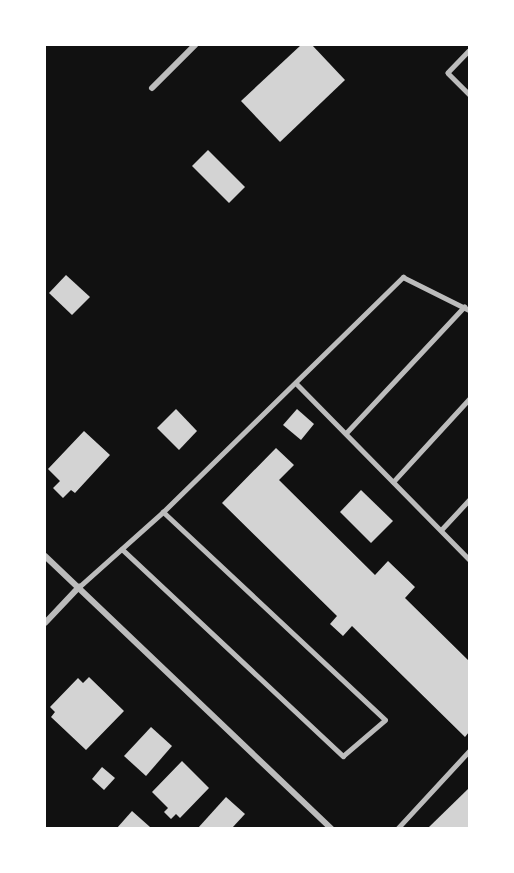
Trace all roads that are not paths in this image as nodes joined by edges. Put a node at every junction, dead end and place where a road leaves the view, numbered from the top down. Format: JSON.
{"nodes":[{"id":1,"x":195,"y":45,"type":"edge"},
{"id":2,"x":469,"y":51,"type":"edge"},
{"id":3,"x":152,"y":88,"type":"dead end"},
{"id":4,"x":469,"y":94,"type":"edge"},
{"id":5,"x":466,"y":309,"type":"edge"},
{"id":6,"x":296,"y":383,"type":"junction"},
{"id":7,"x":469,"y":399,"type":"edge"},
{"id":8,"x":346,"y":434,"type":"junction"},
{"id":9,"x":393,"y":482,"type":"junction"},
{"id":10,"x":469,"y":500,"type":"edge"},
{"id":11,"x":163,"y":512,"type":"junction"},
{"id":12,"x":441,"y":530,"type":"junction"},
{"id":13,"x":122,"y":549,"type":"junction"},
{"id":14,"x":45,"y":556,"type":"edge"},
{"id":15,"x":469,"y":559,"type":"edge"},
{"id":16,"x":79,"y":587,"type":"junction"},
{"id":17,"x":45,"y":623,"type":"edge"},
{"id":18,"x":469,"y":751,"type":"edge"},
{"id":19,"x":331,"y":828,"type":"edge"},
{"id":20,"x":398,"y":828,"type":"edge"}],
"edges":[{"from":1,"to":3,"type":"street"},
{"from":2,"to":4,"type":"lane"},
{"from":5,"to":6,"type":"lane"},
{"from":5,"to":8,"type":"lane"},
{"from":6,"to":8,"type":"lane"},
{"from":6,"to":11,"type":"lane"},
{"from":7,"to":9,"type":"lane"},
{"from":8,"to":9,"type":"lane"},
{"from":9,"to":12,"type":"lane"},
{"from":10,"to":12,"type":"lane"},
{"from":11,"to":13,"type":"lane"},
{"from":11,"to":13,"type":"lane"},
{"from":12,"to":15,"type":"lane"},
{"from":13,"to":16,"type":"lane"},
{"from":14,"to":16,"type":"street"},
{"from":16,"to":17,"type":"street"},
{"from":16,"to":19,"type":"street"},
{"from":18,"to":20,"type":"lane"}]}
